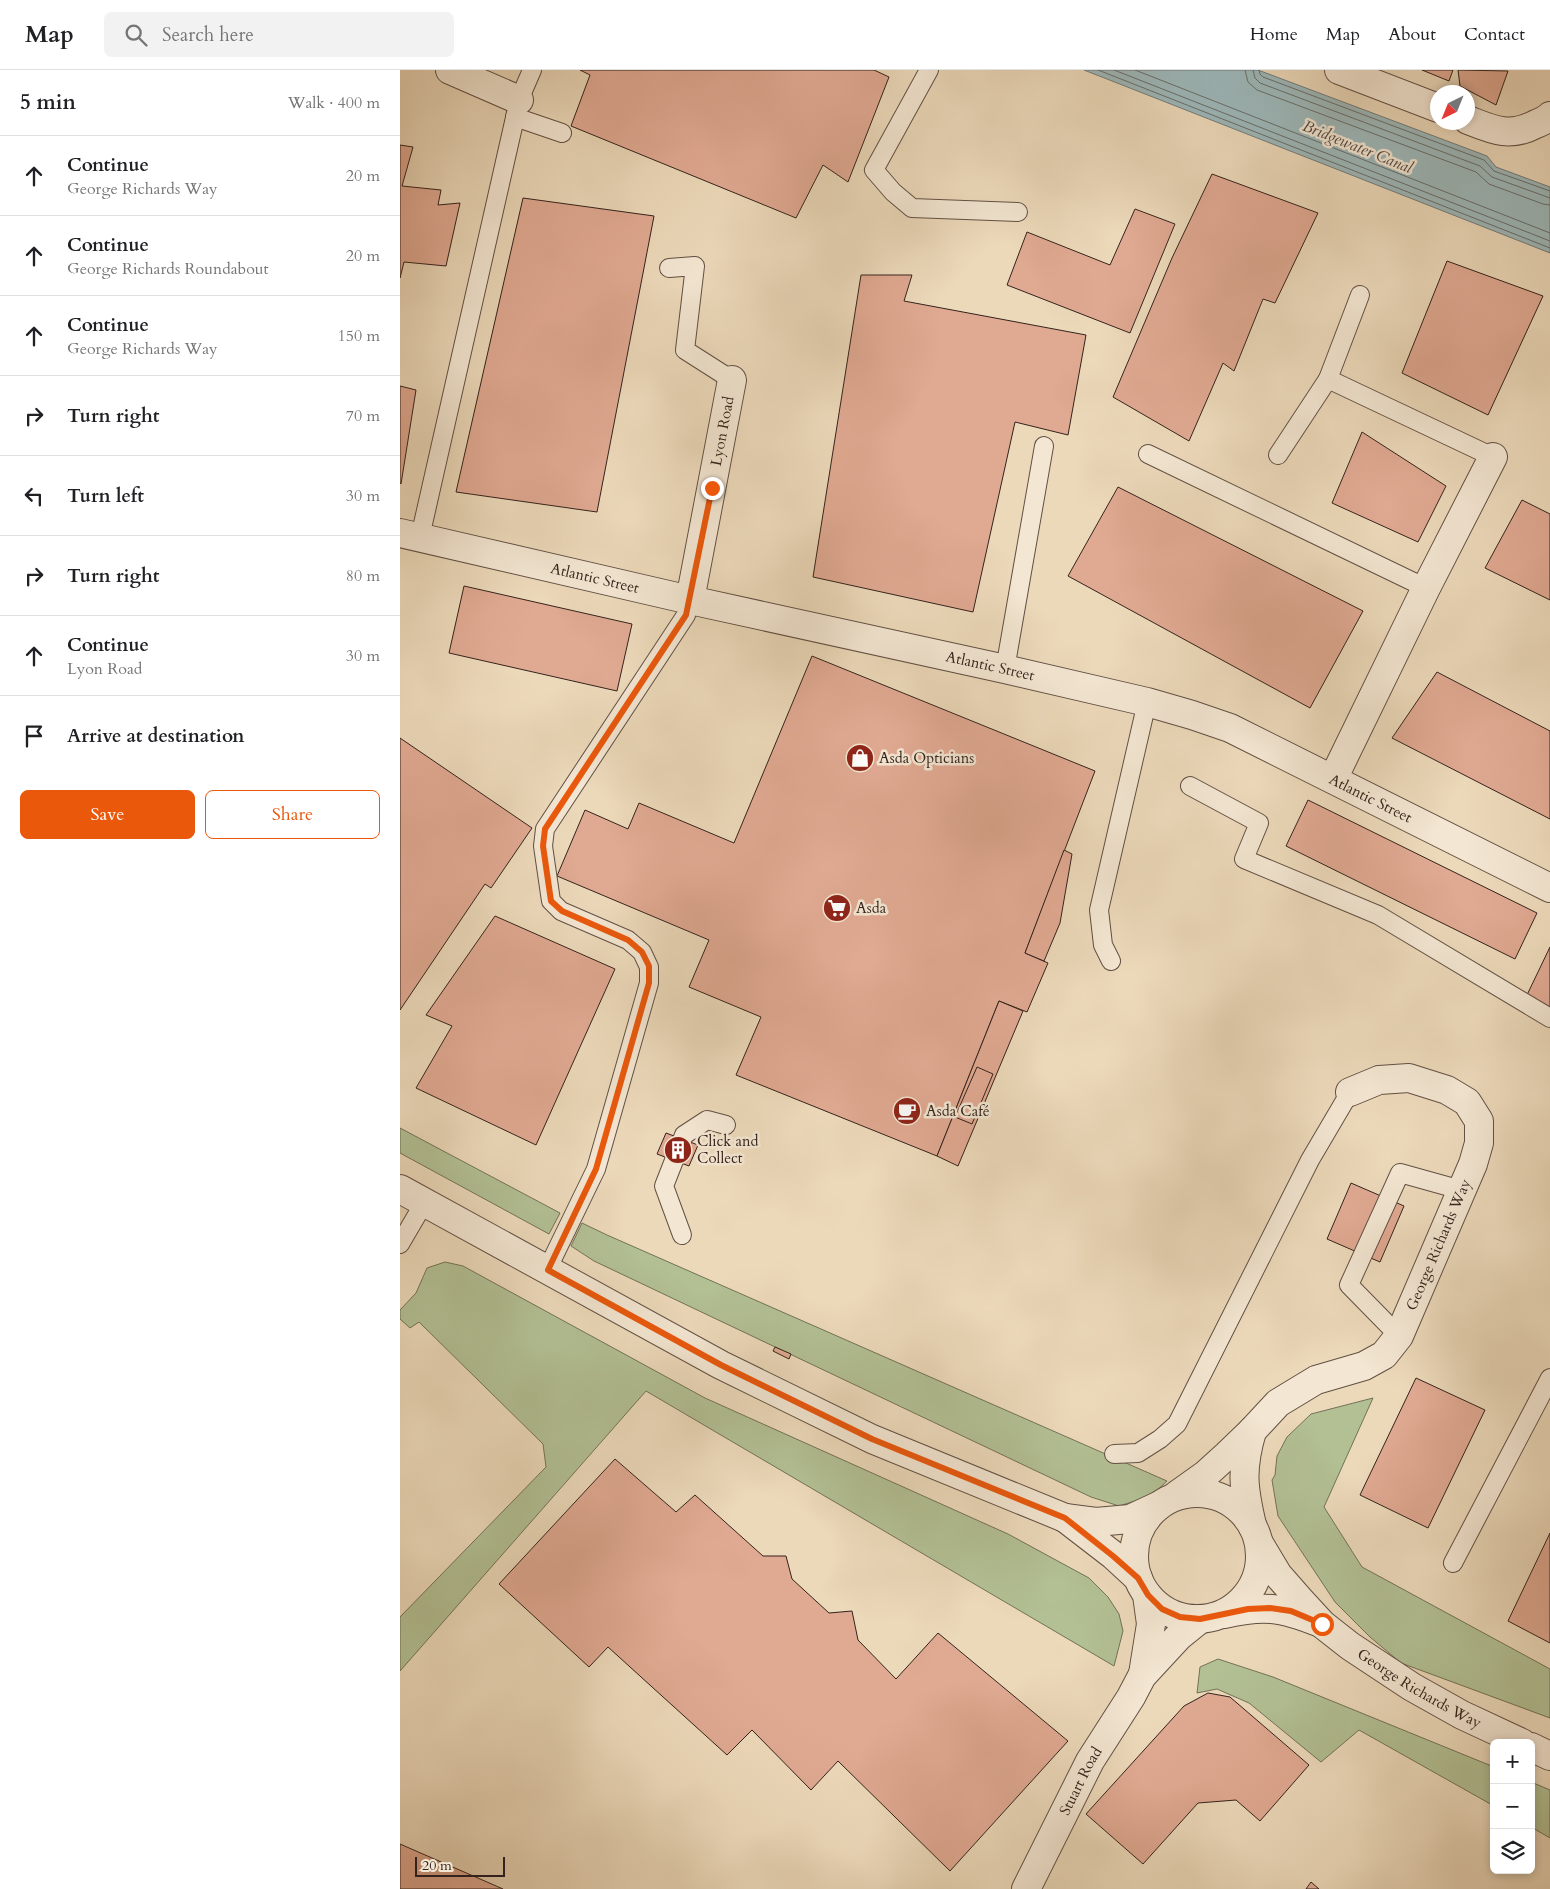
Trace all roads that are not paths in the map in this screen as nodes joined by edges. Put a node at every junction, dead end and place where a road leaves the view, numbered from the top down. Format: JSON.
{"nodes":[{"id":1,"x":450,"y":70,"type":"edge"},
{"id":2,"x":532,"y":70,"type":"edge"},
{"id":3,"x":930,"y":70,"type":"edge"},
{"id":4,"x":1339,"y":70,"type":"edge"},
{"id":5,"x":1430,"y":105,"type":"edge"},
{"id":6,"x":517,"y":109,"type":"junction"},
{"id":7,"x":1550,"y":116,"type":"edge"},
{"id":8,"x":1475,"y":123,"type":"edge"},
{"id":9,"x":562,"y":134,"type":"dead end"},
{"id":10,"x":1018,"y":212,"type":"dead end"},
{"id":11,"x":669,"y":268,"type":"dead end"},
{"id":12,"x":1360,"y":295,"type":"dead end"},
{"id":13,"x":1328,"y":379,"type":"junction"},
{"id":14,"x":732,"y":380,"type":"joint"},
{"id":15,"x":1044,"y":446,"type":"dead end"},
{"id":16,"x":1148,"y":454,"type":"dead end"},
{"id":17,"x":1278,"y":456,"type":"dead end"},
{"id":18,"x":1493,"y":458,"type":"joint"},
{"id":19,"x":405,"y":535,"type":"edge"},
{"id":20,"x":1426,"y":588,"type":"junction"},
{"id":21,"x":690,"y":600,"type":"junction"},
{"id":22,"x":1005,"y":669,"type":"junction"},
{"id":23,"x":1147,"y":702,"type":"junction"},
{"id":24,"x":1333,"y":779,"type":"junction"},
{"id":25,"x":1190,"y":786,"type":"dead end"},
{"id":26,"x":1550,"y":888,"type":"edge"},
{"id":27,"x":1111,"y":961,"type":"dead end"},
{"id":28,"x":1550,"y":1018,"type":"edge"},
{"id":29,"x":1350,"y":1092,"type":"joint"},
{"id":30,"x":726,"y":1125,"type":"dead end"},
{"id":31,"x":400,"y":1189,"type":"edge"},
{"id":32,"x":1461,"y":1190,"type":"junction"},
{"id":33,"x":424,"y":1203,"type":"junction"},
{"id":34,"x":682,"y":1236,"type":"dead end"},
{"id":35,"x":400,"y":1244,"type":"edge"},
{"id":36,"x":548,"y":1270,"type":"junction"},
{"id":37,"x":1399,"y":1336,"type":"junction"},
{"id":38,"x":1550,"y":1378,"type":"edge"},
{"id":39,"x":1252,"y":1431,"type":"junction"},
{"id":40,"x":1114,"y":1454,"type":"dead end"},
{"id":41,"x":1167,"y":1501,"type":"junction"},
{"id":42,"x":1065,"y":1518,"type":"junction"},
{"id":43,"x":1256,"y":1535,"type":"junction"},
{"id":44,"x":1453,"y":1562,"type":"dead end"},
{"id":45,"x":1143,"y":1586,"type":"junction"},
{"id":46,"x":1210,"y":1617,"type":"junction"},
{"id":47,"x":1322,"y":1624,"type":"junction"},
{"id":48,"x":1142,"y":1676,"type":"junction"},
{"id":49,"x":1513,"y":1739,"type":"edge"},
{"id":50,"x":1535,"y":1749,"type":"edge"},
{"id":51,"x":1550,"y":1756,"type":"edge"},
{"id":52,"x":1030,"y":1887,"type":"edge"}],
"edges":[{"from":1,"to":6,"type":"street"},
{"from":2,"to":6,"type":"lane"},
{"from":3,"to":10,"type":"lane"},
{"from":4,"to":5,"type":"street"},
{"from":6,"to":9,"type":"lane"},
{"from":6,"to":19,"type":"lane"},
{"from":7,"to":8,"type":"street"},
{"from":11,"to":14,"type":"lane"},
{"from":12,"to":13,"type":"lane"},
{"from":13,"to":17,"type":"lane"},
{"from":13,"to":18,"type":"lane"},
{"from":14,"to":21,"type":"street","name":"Lyon Road"},
{"from":15,"to":22,"type":"lane"},
{"from":16,"to":20,"type":"lane"},
{"from":18,"to":20,"type":"street"},
{"from":19,"to":21,"type":"street","name":"Atlantic Street"},
{"from":20,"to":24,"type":"street"},
{"from":21,"to":22,"type":"street","name":"Atlantic Street"},
{"from":21,"to":36,"type":"lane"},
{"from":22,"to":23,"type":"street","name":"Atlantic Street"},
{"from":23,"to":24,"type":"street","name":"Atlantic Street"},
{"from":23,"to":27,"type":"lane"},
{"from":24,"to":26,"type":"street","name":"Atlantic Street"},
{"from":25,"to":28,"type":"lane"},
{"from":29,"to":32,"type":"street","name":"George Richards Way"},
{"from":29,"to":40,"type":"lane"},
{"from":30,"to":34,"type":"lane"},
{"from":31,"to":33,"type":"street","name":"George Richards Way"},
{"from":32,"to":37,"type":"street","name":"George Richards Way"},
{"from":32,"to":37,"type":"lane"},
{"from":33,"to":35,"type":"lane"},
{"from":33,"to":36,"type":"street","name":"George Richards Way"},
{"from":36,"to":42,"type":"street","name":"George Richards Way"},
{"from":37,"to":39,"type":"street","name":"George Richards Way"},
{"from":38,"to":44,"type":"lane"},
{"from":39,"to":41,"type":"street","name":"George Richards Way"},
{"from":39,"to":43,"type":"street","name":"George Richards Way"},
{"from":41,"to":42,"type":"street","name":"George Richards Way"},
{"from":41,"to":43,"type":"street"},
{"from":41,"to":45,"type":"street"},
{"from":42,"to":45,"type":"street","name":"George Richards Way"},
{"from":43,"to":46,"type":"street"},
{"from":43,"to":47,"type":"street","name":"George Richards Way"},
{"from":45,"to":46,"type":"street"},
{"from":45,"to":48,"type":"street","name":"Stuart Road"},
{"from":46,"to":47,"type":"street","name":"George Richards Way"},
{"from":46,"to":48,"type":"street","name":"Stuart Road"},
{"from":47,"to":49,"type":"street","name":"George Richards Way"},
{"from":48,"to":52,"type":"street","name":"Stuart Road"},
{"from":50,"to":51,"type":"street"}]}
